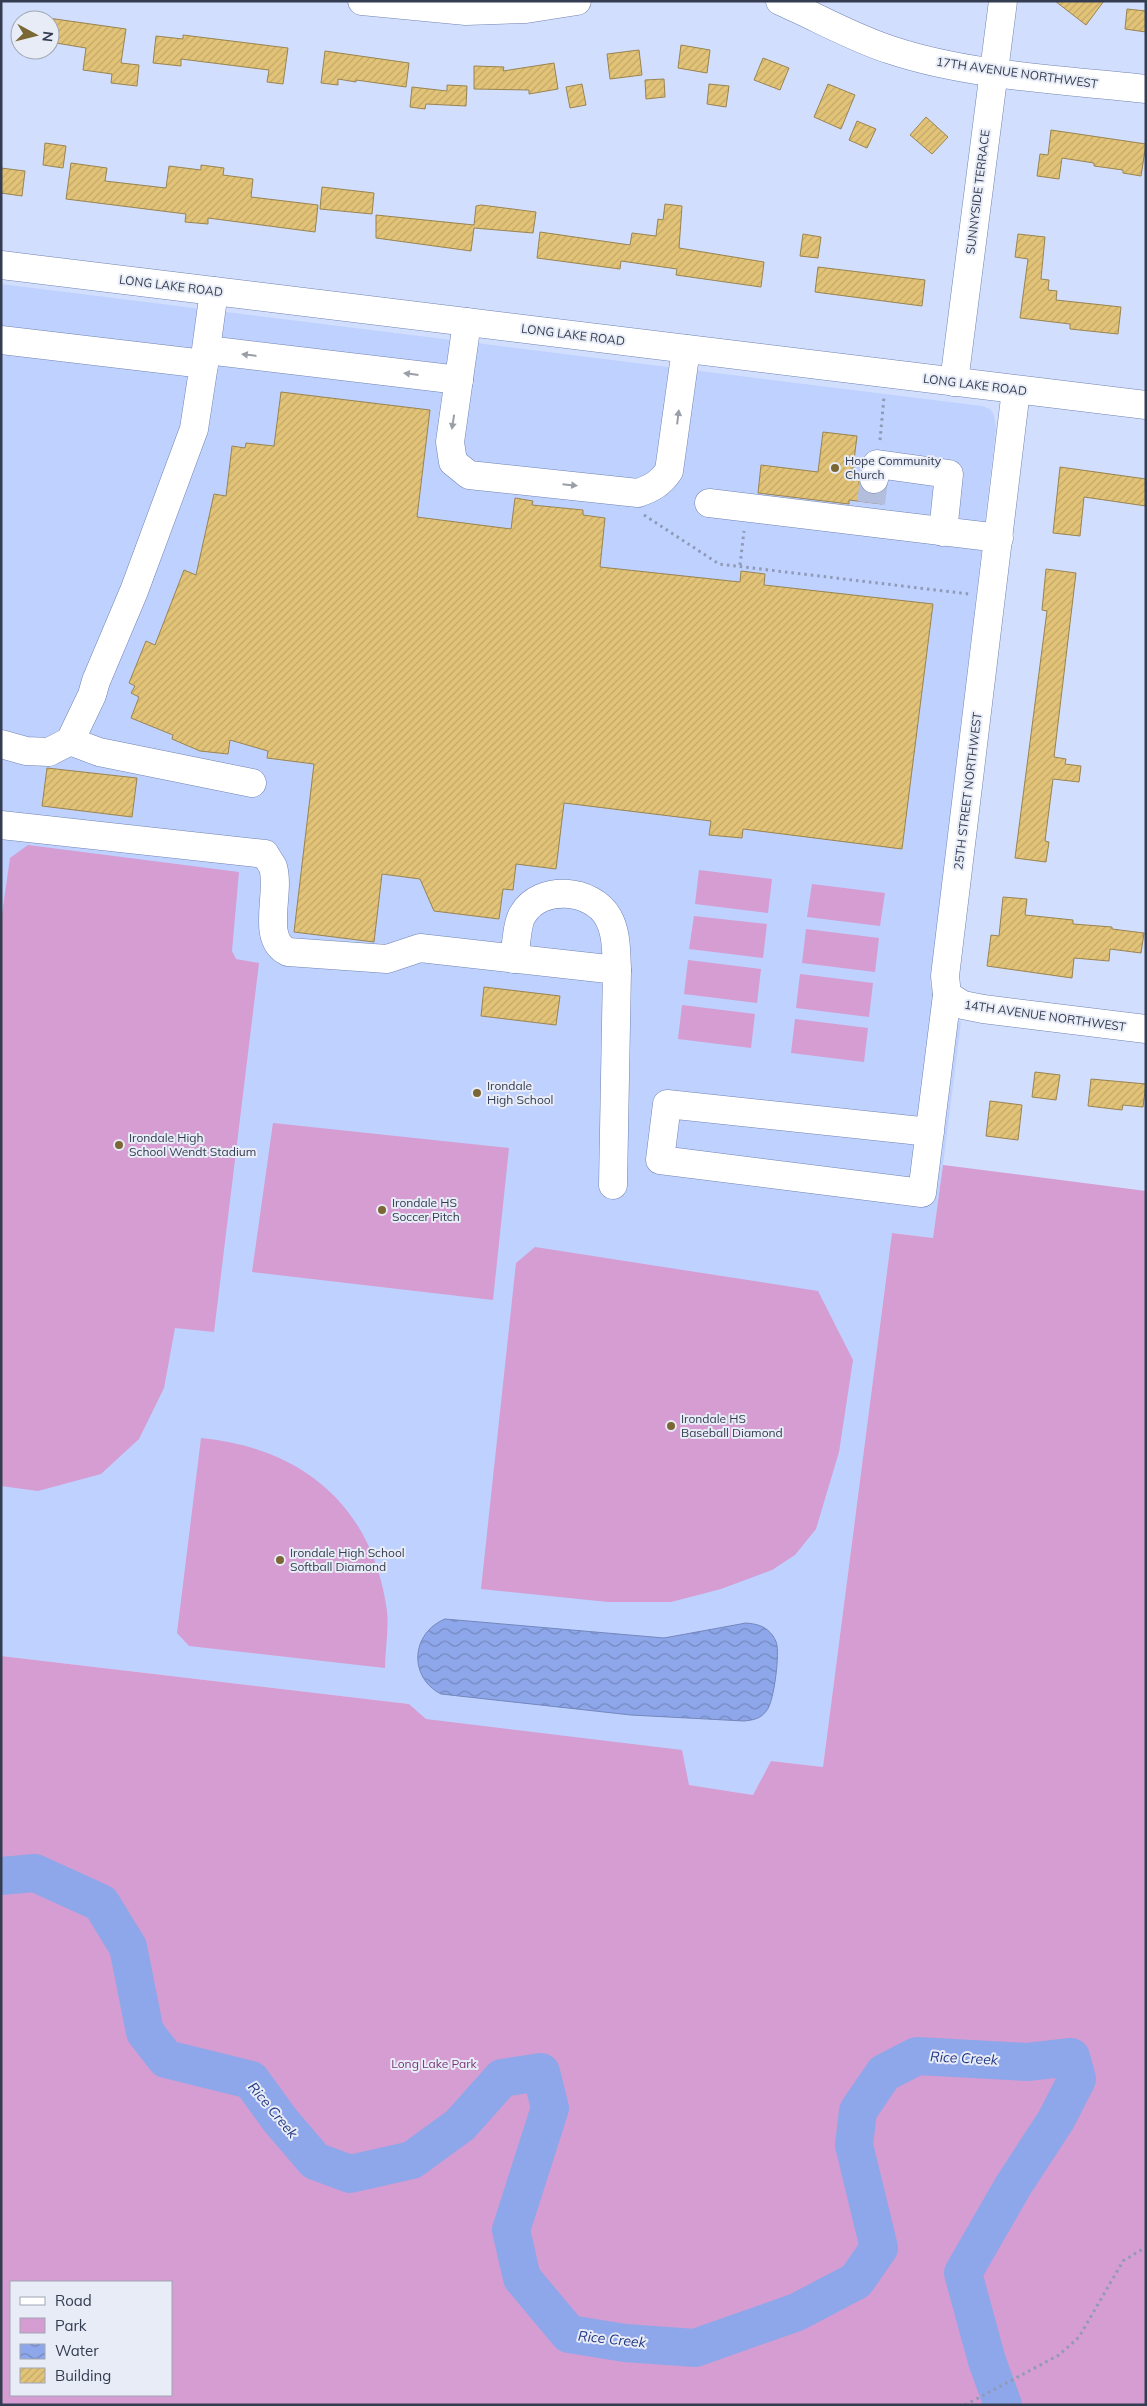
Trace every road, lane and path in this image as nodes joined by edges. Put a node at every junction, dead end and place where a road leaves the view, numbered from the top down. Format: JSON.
{"nodes":[{"id":1,"x":362,"y":1,"type":"edge"},
{"id":2,"x":577,"y":1,"type":"edge"},
{"id":3,"x":780,"y":1,"type":"edge"},
{"id":4,"x":1003,"y":1,"type":"edge"},
{"id":5,"x":994,"y":72,"type":"junction"},
{"id":6,"x":1146,"y":90,"type":"edge"},
{"id":7,"x":1,"y":265,"type":"edge"},
{"id":8,"x":214,"y":292,"type":"junction"},
{"id":9,"x":467,"y":322,"type":"junction"},
{"id":10,"x":1,"y":340,"type":"edge"},
{"id":11,"x":686,"y":349,"type":"junction"},
{"id":12,"x":206,"y":357,"type":"junction"},
{"id":13,"x":887,"y":374,"type":"junction"},
{"id":14,"x":459,"y":380,"type":"junction"},
{"id":15,"x":954,"y":382,"type":"junction"},
{"id":16,"x":1016,"y":390,"type":"junction"},
{"id":17,"x":1146,"y":405,"type":"edge"},
{"id":18,"x":633,"y":492,"type":"junction"},
{"id":19,"x":873,"y":493,"type":"junction"},
{"id":20,"x":709,"y":503,"type":"dead end"},
{"id":21,"x":747,"y":508,"type":"junction"},
{"id":22,"x":943,"y":532,"type":"junction"},
{"id":23,"x":999,"y":538,"type":"junction"},
{"id":24,"x":740,"y":566,"type":"junction"},
{"id":25,"x":992,"y":597,"type":"junction"},
{"id":26,"x":70,"y":741,"type":"junction"},
{"id":27,"x":1,"y":744,"type":"edge"},
{"id":28,"x":252,"y":783,"type":"dead end"},
{"id":29,"x":1,"y":825,"type":"edge"},
{"id":30,"x":514,"y":959,"type":"junction"},
{"id":31,"x":617,"y":970,"type":"junction"},
{"id":32,"x":947,"y":995,"type":"junction"},
{"id":33,"x":1146,"y":1029,"type":"edge"},
{"id":34,"x":930,"y":1132,"type":"junction"},
{"id":35,"x":613,"y":1185,"type":"dead end"},
{"id":36,"x":1146,"y":2247,"type":"edge"},
{"id":37,"x":965,"y":2405,"type":"edge"}],
"edges":[{"from":1,"to":2,"type":"street"},
{"from":3,"to":5,"type":"street","name":"17TH AVENUE NORTHWEST"},
{"from":4,"to":5,"type":"street","name":"SUNNYSIDE TERRACE"},
{"from":5,"to":6,"type":"street","name":"17TH AVENUE NORTHWEST"},
{"from":5,"to":15,"type":"street","name":"SUNNYSIDE TERRACE"},
{"from":7,"to":8,"type":"street","name":"LONG LAKE ROAD"},
{"from":8,"to":9,"type":"street","name":"LONG LAKE ROAD"},
{"from":8,"to":12,"type":"street"},
{"from":9,"to":11,"type":"street","name":"LONG LAKE ROAD"},
{"from":9,"to":14,"type":"street"},
{"from":10,"to":12,"type":"street"},
{"from":11,"to":13,"type":"street","name":"LONG LAKE ROAD"},
{"from":18,"to":11,"type":"street","one_way":true},
{"from":14,"to":12,"type":"street","one_way":true},
{"from":12,"to":26,"type":"street"},
{"from":13,"to":15,"type":"street","name":"LONG LAKE ROAD"},
{"from":13,"to":19,"type":"path"},
{"from":14,"to":18,"type":"street","one_way":true},
{"from":15,"to":16,"type":"street","name":"LONG LAKE ROAD"},
{"from":16,"to":17,"type":"street","name":"LONG LAKE ROAD"},
{"from":16,"to":23,"type":"street","name":"25TH STREET NORTHWEST"},
{"from":18,"to":24,"type":"path"},
{"from":19,"to":21,"type":"street"},
{"from":19,"to":22,"type":"street"},
{"from":19,"to":22,"type":"street"},
{"from":20,"to":21,"type":"street"},
{"from":21,"to":24,"type":"path"},
{"from":22,"to":23,"type":"street"},
{"from":23,"to":25,"type":"street","name":"25TH STREET NORTHWEST"},
{"from":24,"to":25,"type":"path"},
{"from":25,"to":32,"type":"street","name":"25TH STREET NORTHWEST"},
{"from":26,"to":27,"type":"street"},
{"from":26,"to":28,"type":"street"},
{"from":29,"to":30,"type":"street"},
{"from":30,"to":31,"type":"street"},
{"from":30,"to":31,"type":"street"},
{"from":31,"to":35,"type":"street"},
{"from":32,"to":33,"type":"street","name":"14TH AVENUE NORTHWEST"},
{"from":32,"to":34,"type":"street","name":"25TH STREET NORTHWEST"},
{"from":34,"to":34,"type":"street","name":"25TH STREET NORTHWEST"},
{"from":36,"to":37,"type":"path"}]}
